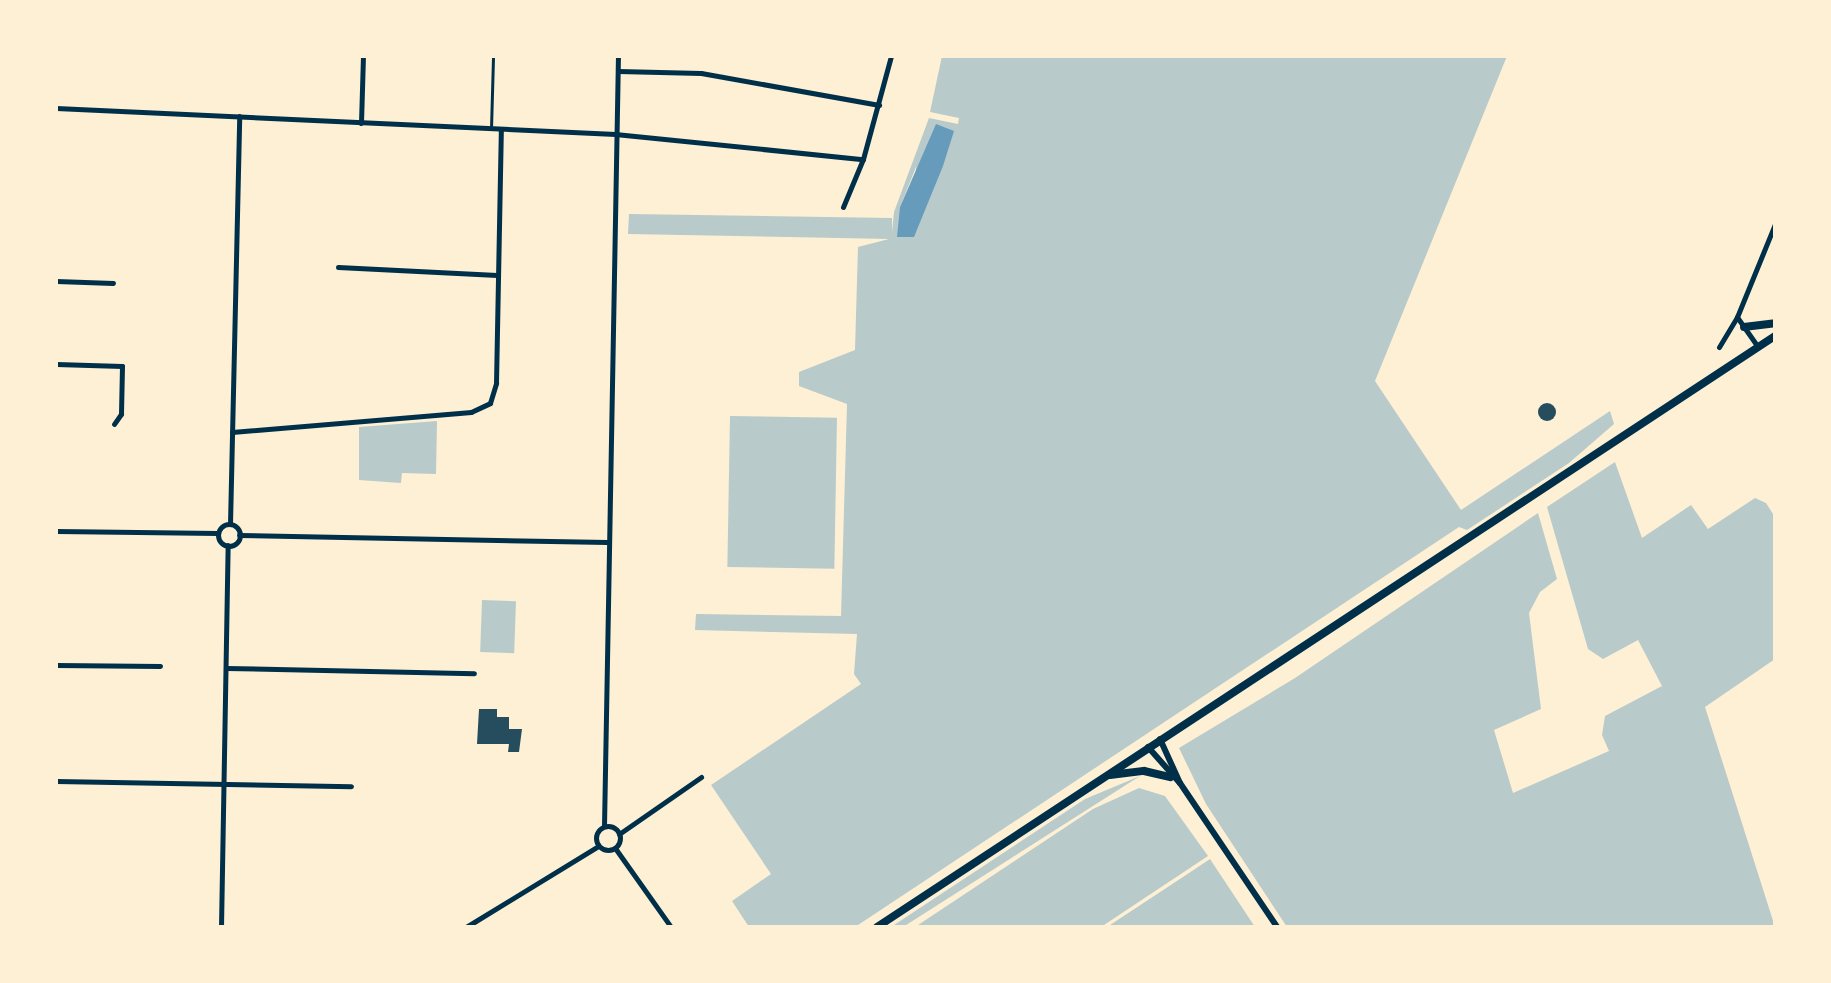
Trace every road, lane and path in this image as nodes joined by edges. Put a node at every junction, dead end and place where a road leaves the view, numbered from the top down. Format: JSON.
{"nodes":[{"id":1,"x":363,"y":56,"type":"edge"},
{"id":2,"x":493,"y":56,"type":"edge"},
{"id":3,"x":618,"y":56,"type":"edge"},
{"id":4,"x":891,"y":56,"type":"edge"},
{"id":5,"x":618,"y":71,"type":"junction"},
{"id":6,"x":879,"y":105,"type":"junction"},
{"id":7,"x":56,"y":108,"type":"edge"},
{"id":8,"x":239,"y":116,"type":"junction"},
{"id":9,"x":361,"y":123,"type":"junction"},
{"id":10,"x":491,"y":129,"type":"junction"},
{"id":11,"x":501,"y":130,"type":"junction"},
{"id":12,"x":615,"y":134,"type":"junction"},
{"id":13,"x":863,"y":159,"type":"junction"},
{"id":14,"x":843,"y":207,"type":"dead end"},
{"id":15,"x":1775,"y":224,"type":"edge"},
{"id":16,"x":338,"y":267,"type":"dead end"},
{"id":17,"x":497,"y":275,"type":"junction"},
{"id":18,"x":56,"y":281,"type":"edge"},
{"id":19,"x":113,"y":283,"type":"dead end"},
{"id":20,"x":1737,"y":317,"type":"junction"},
{"id":21,"x":1775,"y":323,"type":"edge"},
{"id":22,"x":1744,"y":327,"type":"junction"},
{"id":23,"x":1775,"y":336,"type":"edge"},
{"id":24,"x":1719,"y":347,"type":"dead end"},
{"id":25,"x":1758,"y":347,"type":"junction"},
{"id":26,"x":56,"y":364,"type":"edge"},
{"id":27,"x":114,"y":424,"type":"dead end"},
{"id":28,"x":232,"y":432,"type":"junction"},
{"id":29,"x":230,"y":524,"type":"junction"},
{"id":30,"x":56,"y":531,"type":"edge"},
{"id":31,"x":218,"y":533,"type":"junction"},
{"id":32,"x":239,"y":535,"type":"junction"},
{"id":33,"x":607,"y":542,"type":"junction"},
{"id":34,"x":228,"y":545,"type":"junction"},
{"id":35,"x":56,"y":665,"type":"edge"},
{"id":36,"x":160,"y":666,"type":"dead end"},
{"id":37,"x":226,"y":668,"type":"junction"},
{"id":38,"x":474,"y":673,"type":"dead end"},
{"id":39,"x":1160,"y":739,"type":"junction"},
{"id":40,"x":1148,"y":747,"type":"junction"},
{"id":41,"x":1105,"y":775,"type":"junction"},
{"id":42,"x":701,"y":777,"type":"dead end"},
{"id":43,"x":1170,"y":777,"type":"junction"},
{"id":44,"x":56,"y":781,"type":"edge"},
{"id":45,"x":224,"y":783,"type":"junction"},
{"id":46,"x":1180,"y":783,"type":"junction"},
{"id":47,"x":351,"y":786,"type":"dead end"},
{"id":48,"x":604,"y":826,"type":"junction"},
{"id":49,"x":619,"y":834,"type":"junction"},
{"id":50,"x":598,"y":846,"type":"junction"},
{"id":51,"x":615,"y":848,"type":"junction"},
{"id":52,"x":221,"y":927,"type":"edge"},
{"id":53,"x":466,"y":927,"type":"edge"},
{"id":54,"x":671,"y":927,"type":"edge"},
{"id":55,"x":877,"y":927,"type":"edge"},
{"id":56,"x":1277,"y":927,"type":"edge"}],
"edges":[{"from":1,"to":9,"type":"street"},
{"from":2,"to":10,"type":"lane"},
{"from":3,"to":5,"type":"street"},
{"from":4,"to":6,"type":"street"},
{"from":5,"to":6,"type":"street"},
{"from":5,"to":12,"type":"street"},
{"from":6,"to":13,"type":"street"},
{"from":7,"to":8,"type":"street"},
{"from":8,"to":9,"type":"street"},
{"from":8,"to":28,"type":"street"},
{"from":9,"to":10,"type":"street"},
{"from":10,"to":11,"type":"street"},
{"from":11,"to":12,"type":"street"},
{"from":11,"to":17,"type":"street"},
{"from":12,"to":13,"type":"street"},
{"from":12,"to":33,"type":"street"},
{"from":13,"to":14,"type":"street"},
{"from":15,"to":20,"type":"street"},
{"from":16,"to":17,"type":"street"},
{"from":17,"to":28,"type":"street"},
{"from":18,"to":19,"type":"street"},
{"from":20,"to":22,"type":"street"},
{"from":20,"to":24,"type":"street"},
{"from":21,"to":22,"type":"main road"},
{"from":22,"to":25,"type":"street"},
{"from":23,"to":25,"type":"main road"},
{"from":25,"to":39,"type":"main road"},
{"from":26,"to":27,"type":"street"},
{"from":28,"to":29,"type":"street"},
{"from":29,"to":31,"type":"street"},
{"from":29,"to":32,"type":"street"},
{"from":30,"to":31,"type":"street"},
{"from":31,"to":34,"type":"street"},
{"from":32,"to":33,"type":"street"},
{"from":32,"to":34,"type":"street"},
{"from":33,"to":48,"type":"street"},
{"from":34,"to":37,"type":"street"},
{"from":35,"to":36,"type":"street"},
{"from":37,"to":38,"type":"street"},
{"from":37,"to":45,"type":"street"},
{"from":39,"to":40,"type":"main road"},
{"from":39,"to":46,"type":"street"},
{"from":40,"to":41,"type":"main road"},
{"from":40,"to":43,"type":"street"},
{"from":41,"to":43,"type":"main road"},
{"from":41,"to":55,"type":"main road"},
{"from":42,"to":49,"type":"street"},
{"from":43,"to":46,"type":"street"},
{"from":44,"to":45,"type":"street"},
{"from":45,"to":47,"type":"street"},
{"from":45,"to":52,"type":"street"},
{"from":46,"to":56,"type":"street"},
{"from":48,"to":49,"type":"street"},
{"from":48,"to":50,"type":"street"},
{"from":49,"to":51,"type":"street"},
{"from":50,"to":51,"type":"street"},
{"from":50,"to":53,"type":"street"},
{"from":51,"to":54,"type":"street"}]}
